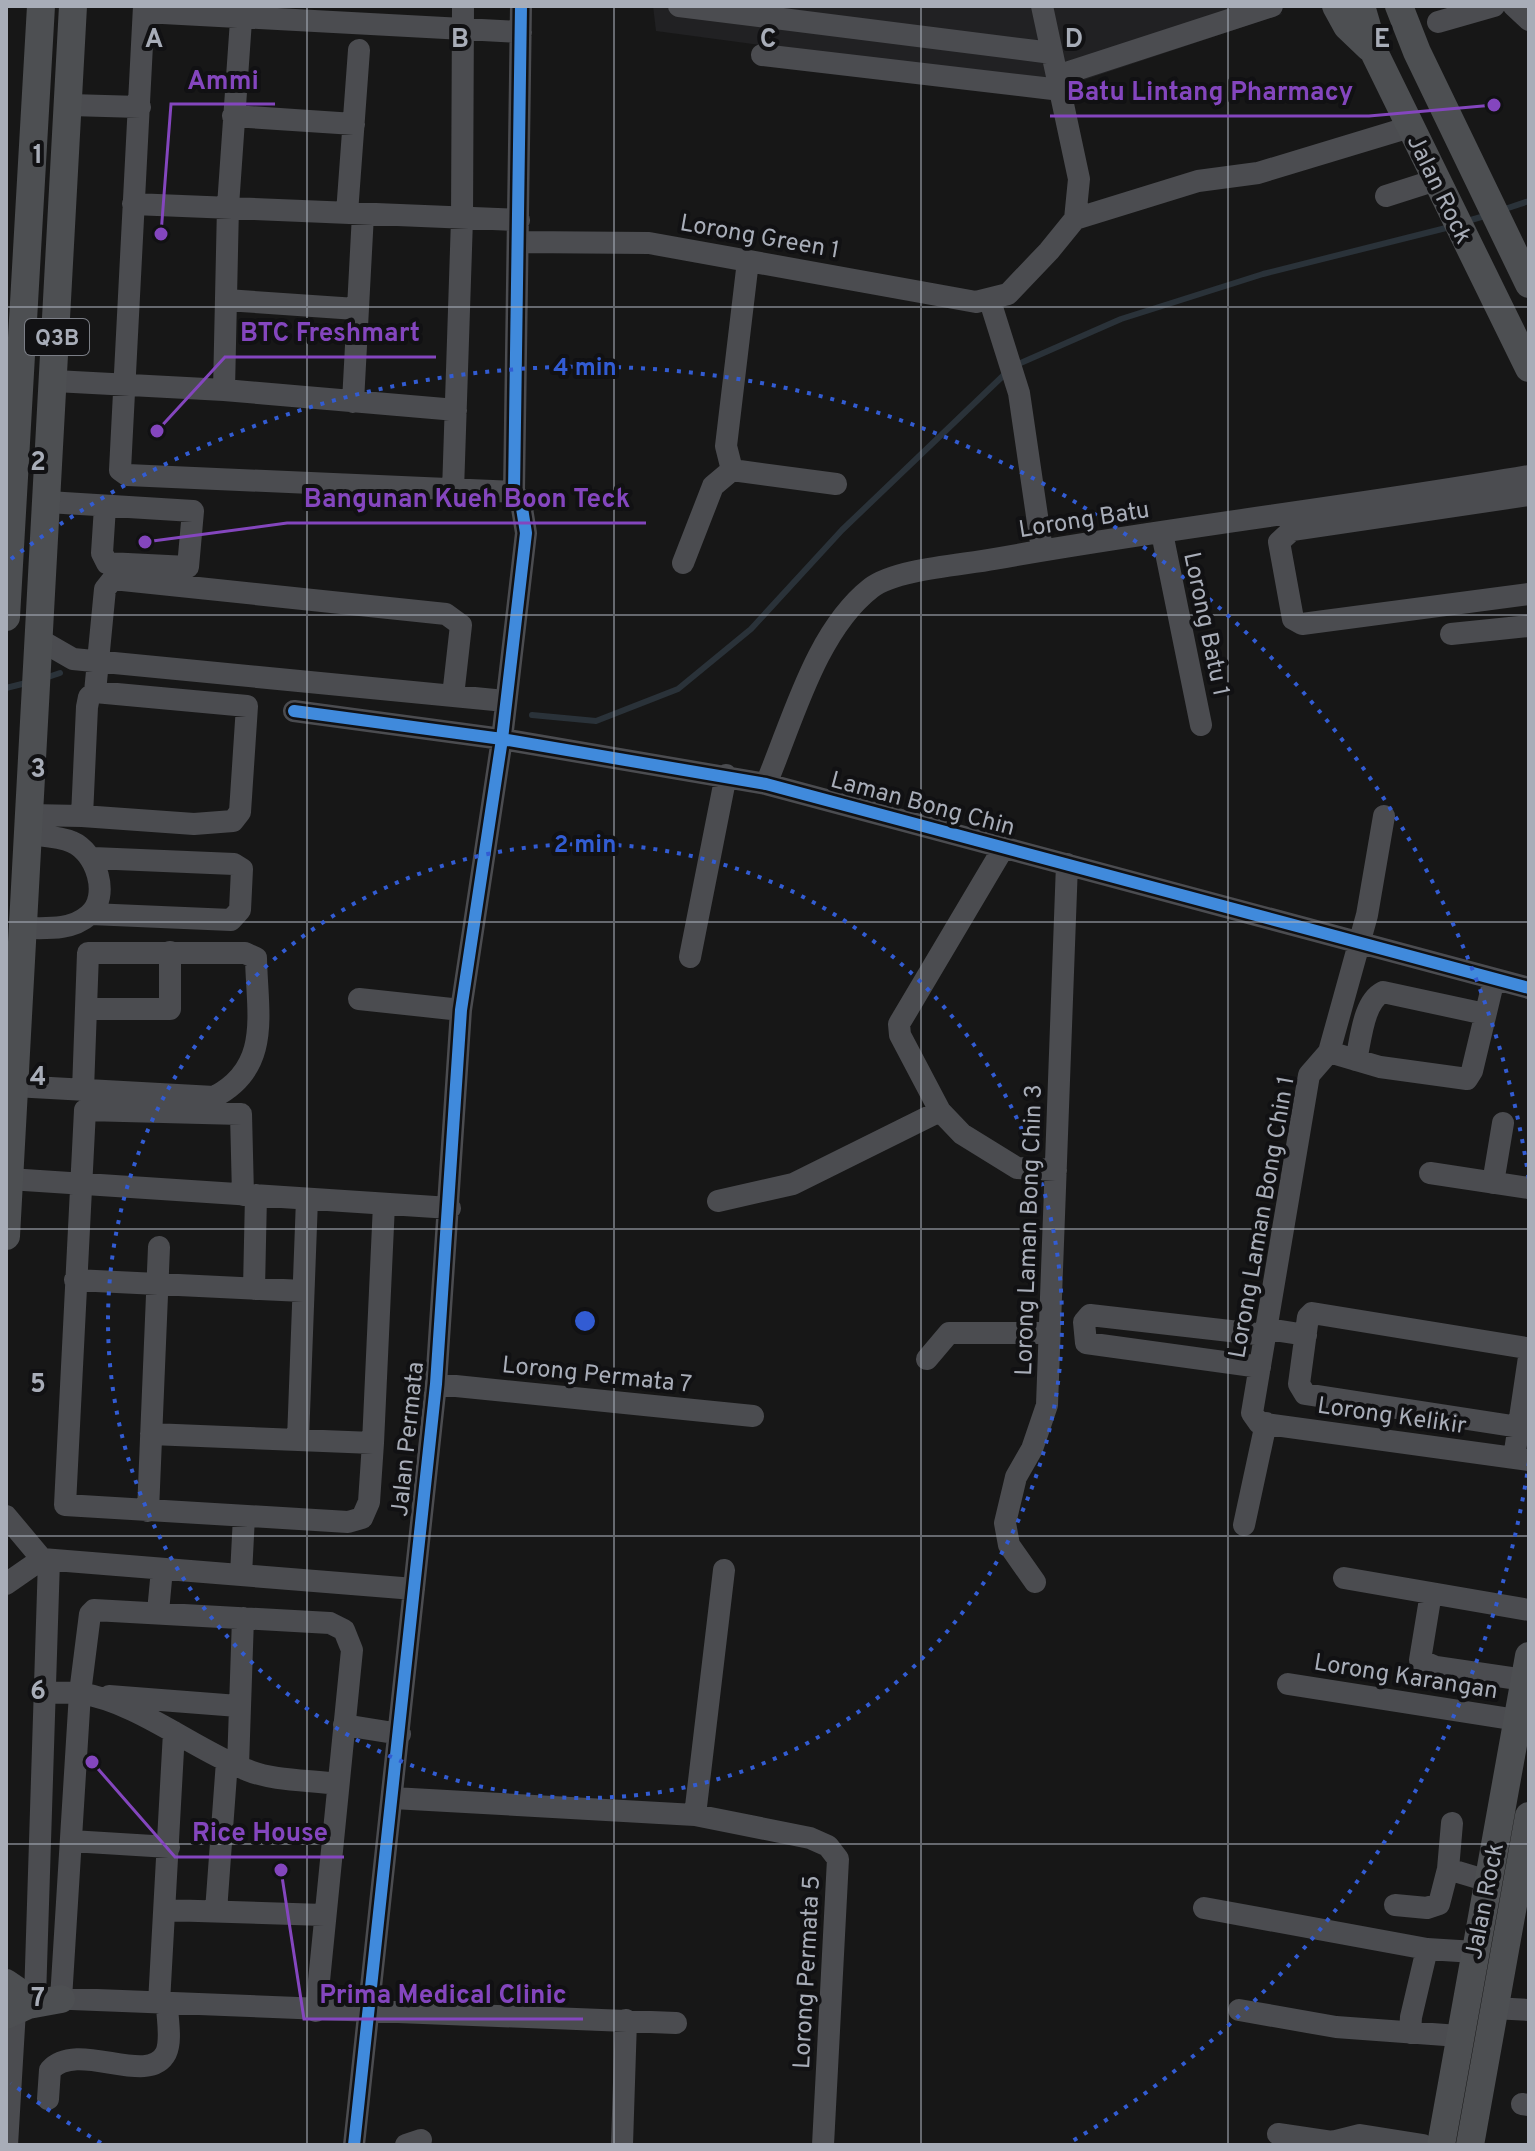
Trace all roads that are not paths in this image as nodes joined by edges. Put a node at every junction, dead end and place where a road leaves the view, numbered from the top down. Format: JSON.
{"nodes":[{"id":1,"x":41,"y":6,"type":"edge"},
{"id":2,"x":73,"y":6,"type":"edge"},
{"id":3,"x":463,"y":6,"type":"edge"},
{"id":4,"x":521,"y":6,"type":"edge"},
{"id":5,"x":679,"y":6,"type":"edge"},
{"id":6,"x":1042,"y":6,"type":"edge"},
{"id":7,"x":1336,"y":6,"type":"edge"},
{"id":8,"x":1361,"y":6,"type":"edge"},
{"id":9,"x":1399,"y":6,"type":"edge"},
{"id":10,"x":1494,"y":6,"type":"edge"},
{"id":11,"x":1514,"y":6,"type":"edge"},
{"id":12,"x":1263,"y":8,"type":"edge"},
{"id":13,"x":144,"y":9,"type":"edge"},
{"id":14,"x":242,"y":10,"type":"edge"},
{"id":15,"x":1529,"y":20,"type":"edge"},
{"id":16,"x":1438,"y":22,"type":"dead end"},
{"id":17,"x":463,"y":29,"type":"junction"},
{"id":18,"x":521,"y":32,"type":"junction"},
{"id":19,"x":359,"y":50,"type":"dead end"},
{"id":20,"x":1052,"y":53,"type":"junction"},
{"id":21,"x":1375,"y":54,"type":"junction"},
{"id":22,"x":762,"y":55,"type":"dead end"},
{"id":23,"x":1059,"y":83,"type":"junction"},
{"id":24,"x":70,"y":105,"type":"junction"},
{"id":25,"x":140,"y":107,"type":"junction"},
{"id":26,"x":233,"y":116,"type":"junction"},
{"id":27,"x":354,"y":124,"type":"junction"},
{"id":28,"x":1410,"y":127,"type":"junction"},
{"id":29,"x":1436,"y":180,"type":"junction"},
{"id":30,"x":1386,"y":196,"type":"dead end"},
{"id":31,"x":133,"y":204,"type":"junction"},
{"id":32,"x":228,"y":206,"type":"junction"},
{"id":33,"x":355,"y":214,"type":"junction"},
{"id":34,"x":462,"y":219,"type":"junction"},
{"id":35,"x":1075,"y":219,"type":"junction"},
{"id":36,"x":519,"y":231,"type":"junction"},
{"id":37,"x":1514,"y":237,"type":"edge"},
{"id":38,"x":748,"y":261,"type":"junction"},
{"id":39,"x":1529,"y":284,"type":"edge"},
{"id":40,"x":226,"y":300,"type":"junction"},
{"id":41,"x":990,"y":301,"type":"junction"},
{"id":42,"x":356,"y":309,"type":"junction"},
{"id":43,"x":1529,"y":368,"type":"edge"},
{"id":44,"x":55,"y":381,"type":"junction"},
{"id":45,"x":125,"y":385,"type":"junction"},
{"id":46,"x":224,"y":390,"type":"junction"},
{"id":47,"x":353,"y":402,"type":"junction"},
{"id":48,"x":456,"y":410,"type":"junction"},
{"id":49,"x":11,"y":418,"type":"edge"},
{"id":50,"x":732,"y":470,"type":"junction"},
{"id":51,"x":836,"y":484,"type":"dead end"},
{"id":52,"x":1529,"y":486,"type":"edge"},
{"id":53,"x":453,"y":491,"type":"junction"},
{"id":54,"x":514,"y":492,"type":"junction"},
{"id":55,"x":48,"y":502,"type":"junction"},
{"id":56,"x":105,"y":507,"type":"junction"},
{"id":57,"x":1162,"y":533,"type":"junction"},
{"id":58,"x":1042,"y":550,"type":"junction"},
{"id":59,"x":683,"y":563,"type":"dead end"},
{"id":60,"x":1529,"y":594,"type":"edge"},
{"id":61,"x":6,"y":617,"type":"edge"},
{"id":62,"x":1529,"y":626,"type":"edge"},
{"id":63,"x":1451,"y":634,"type":"dead end"},
{"id":64,"x":99,"y":662,"type":"junction"},
{"id":65,"x":39,"y":666,"type":"junction"},
{"id":66,"x":95,"y":692,"type":"junction"},
{"id":67,"x":453,"y":696,"type":"junction"},
{"id":68,"x":505,"y":701,"type":"junction"},
{"id":69,"x":294,"y":711,"type":"dead end"},
{"id":70,"x":1201,"y":725,"type":"dead end"},
{"id":71,"x":502,"y":739,"type":"junction"},
{"id":72,"x":726,"y":775,"type":"junction"},
{"id":73,"x":766,"y":784,"type":"junction"},
{"id":74,"x":82,"y":816,"type":"junction"},
{"id":75,"x":1384,"y":816,"type":"dead end"},
{"id":76,"x":29,"y":824,"type":"junction"},
{"id":77,"x":1004,"y":847,"type":"junction"},
{"id":78,"x":93,"y":858,"type":"junction"},
{"id":79,"x":1067,"y":864,"type":"junction"},
{"id":80,"x":91,"y":914,"type":"junction"},
{"id":81,"x":23,"y":928,"type":"junction"},
{"id":82,"x":1360,"y":943,"type":"junction"},
{"id":83,"x":170,"y":952,"type":"junction"},
{"id":84,"x":690,"y":957,"type":"dead end"},
{"id":85,"x":1494,"y":979,"type":"junction"},
{"id":86,"x":1529,"y":988,"type":"edge"},
{"id":87,"x":359,"y":999,"type":"dead end"},
{"id":88,"x":86,"y":1009,"type":"junction"},
{"id":89,"x":461,"y":1010,"type":"junction"},
{"id":90,"x":1485,"y":1014,"type":"junction"},
{"id":91,"x":1329,"y":1052,"type":"junction"},
{"id":92,"x":1356,"y":1060,"type":"junction"},
{"id":93,"x":14,"y":1086,"type":"junction"},
{"id":94,"x":230,"y":1088,"type":"junction"},
{"id":95,"x":83,"y":1090,"type":"junction"},
{"id":96,"x":940,"y":1111,"type":"junction"},
{"id":97,"x":237,"y":1113,"type":"junction"},
{"id":98,"x":1503,"y":1123,"type":"dead end"},
{"id":99,"x":1056,"y":1170,"type":"junction"},
{"id":100,"x":1430,"y":1173,"type":"dead end"},
{"id":101,"x":9,"y":1179,"type":"junction"},
{"id":102,"x":1493,"y":1183,"type":"junction"},
{"id":103,"x":80,"y":1184,"type":"junction"},
{"id":104,"x":1529,"y":1188,"type":"edge"},
{"id":105,"x":250,"y":1195,"type":"junction"},
{"id":106,"x":307,"y":1199,"type":"junction"},
{"id":107,"x":718,"y":1201,"type":"dead end"},
{"id":108,"x":384,"y":1204,"type":"junction"},
{"id":109,"x":450,"y":1208,"type":"junction"},
{"id":110,"x":6,"y":1236,"type":"edge"},
{"id":111,"x":159,"y":1247,"type":"dead end"},
{"id":112,"x":75,"y":1280,"type":"junction"},
{"id":113,"x":158,"y":1284,"type":"junction"},
{"id":114,"x":254,"y":1289,"type":"junction"},
{"id":115,"x":303,"y":1291,"type":"junction"},
{"id":116,"x":1266,"y":1332,"type":"junction"},
{"id":117,"x":1048,"y":1333,"type":"junction"},
{"id":118,"x":1306,"y":1335,"type":"junction"},
{"id":119,"x":927,"y":1359,"type":"dead end"},
{"id":120,"x":1260,"y":1367,"type":"junction"},
{"id":121,"x":436,"y":1384,"type":"junction"},
{"id":122,"x":753,"y":1416,"type":"dead end"},
{"id":123,"x":1259,"y":1418,"type":"junction"},
{"id":124,"x":1519,"y":1427,"type":"junction"},
{"id":125,"x":151,"y":1434,"type":"junction"},
{"id":126,"x":298,"y":1440,"type":"junction"},
{"id":127,"x":373,"y":1443,"type":"junction"},
{"id":128,"x":1522,"y":1459,"type":"edge"},
{"id":129,"x":148,"y":1511,"type":"junction"},
{"id":130,"x":6,"y":1516,"type":"edge"},
{"id":131,"x":244,"y":1516,"type":"junction"},
{"id":132,"x":1244,"y":1525,"type":"dead end"},
{"id":133,"x":46,"y":1559,"type":"junction"},
{"id":134,"x":162,"y":1569,"type":"junction"},
{"id":135,"x":724,"y":1570,"type":"dead end"},
{"id":136,"x":241,"y":1575,"type":"junction"},
{"id":137,"x":1344,"y":1578,"type":"dead end"},
{"id":138,"x":1035,"y":1582,"type":"dead end"},
{"id":139,"x":6,"y":1584,"type":"edge"},
{"id":140,"x":414,"y":1589,"type":"junction"},
{"id":141,"x":1431,"y":1593,"type":"junction"},
{"id":142,"x":1529,"y":1610,"type":"edge"},
{"id":143,"x":158,"y":1612,"type":"junction"},
{"id":144,"x":243,"y":1618,"type":"junction"},
{"id":145,"x":1527,"y":1668,"type":"edge"},
{"id":146,"x":1288,"y":1684,"type":"dead end"},
{"id":147,"x":42,"y":1692,"type":"junction"},
{"id":148,"x":88,"y":1694,"type":"junction"},
{"id":149,"x":238,"y":1706,"type":"junction"},
{"id":150,"x":1517,"y":1720,"type":"junction"},
{"id":151,"x":344,"y":1725,"type":"junction"},
{"id":152,"x":174,"y":1732,"type":"junction"},
{"id":153,"x":400,"y":1734,"type":"junction"},
{"id":154,"x":232,"y":1764,"type":"junction"},
{"id":155,"x":338,"y":1784,"type":"junction"},
{"id":156,"x":393,"y":1798,"type":"junction"},
{"id":157,"x":695,"y":1815,"type":"junction"},
{"id":158,"x":1529,"y":1816,"type":"edge"},
{"id":159,"x":1452,"y":1823,"type":"dead end"},
{"id":160,"x":71,"y":1841,"type":"junction"},
{"id":161,"x":169,"y":1847,"type":"junction"},
{"id":162,"x":1448,"y":1869,"type":"junction"},
{"id":163,"x":1488,"y":1881,"type":"junction"},
{"id":164,"x":1395,"y":1905,"type":"dead end"},
{"id":165,"x":1204,"y":1908,"type":"dead end"},
{"id":166,"x":165,"y":1910,"type":"junction"},
{"id":167,"x":216,"y":1911,"type":"junction"},
{"id":168,"x":324,"y":1915,"type":"junction"},
{"id":169,"x":1427,"y":1949,"type":"junction"},
{"id":170,"x":1475,"y":1952,"type":"junction"},
{"id":171,"x":22,"y":2000,"type":"edge"},
{"id":172,"x":163,"y":2004,"type":"junction"},
{"id":173,"x":1493,"y":2008,"type":"junction"},
{"id":174,"x":1239,"y":2010,"type":"dead end"},
{"id":175,"x":1529,"y":2010,"type":"edge"},
{"id":176,"x":316,"y":2011,"type":"junction"},
{"id":177,"x":367,"y":2013,"type":"junction"},
{"id":178,"x":626,"y":2020,"type":"junction"},
{"id":179,"x":676,"y":2023,"type":"dead end"},
{"id":180,"x":1410,"y":2033,"type":"junction"},
{"id":181,"x":1459,"y":2036,"type":"junction"},
{"id":182,"x":48,"y":2099,"type":"dead end"},
{"id":183,"x":1278,"y":2134,"type":"dead end"},
{"id":184,"x":7,"y":2145,"type":"edge"},
{"id":185,"x":354,"y":2145,"type":"edge"},
{"id":186,"x":622,"y":2145,"type":"edge"},
{"id":187,"x":823,"y":2145,"type":"edge"},
{"id":188,"x":1423,"y":2145,"type":"edge"},
{"id":189,"x":1441,"y":2145,"type":"edge"},
{"id":190,"x":1470,"y":2145,"type":"edge"}],
"edges":[{"from":1,"to":49,"type":"main road"},
{"from":2,"to":24,"type":"main road","number":"Q3B"},
{"from":3,"to":17,"type":"street"},
{"from":4,"to":18,"type":"street","name":"Jalan Permata"},
{"from":5,"to":20,"type":"street"},
{"from":6,"to":20,"type":"street"},
{"from":7,"to":21,"type":"main road"},
{"from":8,"to":21,"type":"main road","name":"Jalan Rock"},
{"from":9,"to":37,"type":"main road","name":"Jalan Rock"},
{"from":10,"to":16,"type":"street"},
{"from":11,"to":15,"type":"street"},
{"from":12,"to":23,"type":"street"},
{"from":13,"to":14,"type":"street"},
{"from":13,"to":25,"type":"street"},
{"from":14,"to":17,"type":"street"},
{"from":14,"to":26,"type":"street"},
{"from":17,"to":18,"type":"street"},
{"from":17,"to":34,"type":"street"},
{"from":18,"to":36,"type":"street","name":"Jalan Permata"},
{"from":19,"to":27,"type":"street"},
{"from":20,"to":23,"type":"street"},
{"from":21,"to":28,"type":"main road","name":"Jalan Rock"},
{"from":22,"to":23,"type":"street"},
{"from":23,"to":35,"type":"street"},
{"from":24,"to":25,"type":"street"},
{"from":24,"to":44,"type":"main road","number":"Q3B"},
{"from":24,"to":49,"type":"main road"},
{"from":25,"to":31,"type":"street"},
{"from":26,"to":27,"type":"street"},
{"from":26,"to":32,"type":"street"},
{"from":27,"to":33,"type":"street"},
{"from":28,"to":29,"type":"main road","name":"Jalan Rock"},
{"from":28,"to":35,"type":"street"},
{"from":29,"to":30,"type":"street"},
{"from":29,"to":43,"type":"main road","name":"Jalan Rock"},
{"from":31,"to":32,"type":"street","name":"Lorong Green 1"},
{"from":31,"to":45,"type":"street"},
{"from":32,"to":33,"type":"street","name":"Lorong Green 1"},
{"from":32,"to":40,"type":"street"},
{"from":33,"to":34,"type":"street","name":"Lorong Green 1"},
{"from":33,"to":42,"type":"street"},
{"from":34,"to":36,"type":"street","name":"Lorong Green 1"},
{"from":34,"to":48,"type":"street"},
{"from":35,"to":41,"type":"street"},
{"from":36,"to":38,"type":"street","name":"Lorong Green 1"},
{"from":36,"to":54,"type":"street","name":"Jalan Permata"},
{"from":37,"to":39,"type":"main road","name":"Jalan Rock"},
{"from":38,"to":41,"type":"street","name":"Lorong Green 1"},
{"from":38,"to":50,"type":"street"},
{"from":40,"to":42,"type":"street"},
{"from":40,"to":46,"type":"street"},
{"from":41,"to":58,"type":"street"},
{"from":42,"to":47,"type":"street"},
{"from":44,"to":45,"type":"street"},
{"from":44,"to":55,"type":"main road","number":"Q3B"},
{"from":45,"to":46,"type":"street"},
{"from":45,"to":53,"type":"street"},
{"from":46,"to":47,"type":"street"},
{"from":47,"to":48,"type":"street"},
{"from":48,"to":53,"type":"street"},
{"from":49,"to":61,"type":"main road"},
{"from":50,"to":51,"type":"street"},
{"from":50,"to":59,"type":"street"},
{"from":52,"to":57,"type":"street","name":"Lorong Batu"},
{"from":52,"to":60,"type":"street"},
{"from":53,"to":54,"type":"street"},
{"from":54,"to":68,"type":"street","name":"Jalan Permata"},
{"from":55,"to":56,"type":"street"},
{"from":55,"to":65,"type":"main road","number":"Q3B"},
{"from":56,"to":56,"type":"street"},
{"from":57,"to":58,"type":"street","name":"Lorong Batu"},
{"from":57,"to":70,"type":"street","name":"Lorong Batu 1"},
{"from":58,"to":73,"type":"street","name":"Lorong Batu"},
{"from":62,"to":63,"type":"street"},
{"from":64,"to":65,"type":"street"},
{"from":64,"to":66,"type":"street"},
{"from":64,"to":67,"type":"street"},
{"from":64,"to":67,"type":"street"},
{"from":65,"to":76,"type":"main road","number":"Q3B"},
{"from":66,"to":74,"type":"street"},
{"from":66,"to":74,"type":"street"},
{"from":67,"to":68,"type":"street"},
{"from":68,"to":71,"type":"street","name":"Jalan Permata"},
{"from":69,"to":71,"type":"street","name":"Laman Bong Chin"},
{"from":71,"to":72,"type":"street","name":"Laman Bong Chin"},
{"from":71,"to":89,"type":"street","name":"Jalan Permata"},
{"from":72,"to":73,"type":"street","name":"Laman Bong Chin"},
{"from":72,"to":84,"type":"street"},
{"from":73,"to":77,"type":"street","name":"Laman Bong Chin"},
{"from":74,"to":76,"type":"street"},
{"from":75,"to":82,"type":"street","name":"Lorong Laman Bong Chin 1"},
{"from":76,"to":78,"type":"street"},
{"from":76,"to":81,"type":"main road","number":"Q3B"},
{"from":77,"to":79,"type":"street","name":"Laman Bong Chin"},
{"from":77,"to":96,"type":"street"},
{"from":78,"to":80,"type":"street"},
{"from":78,"to":80,"type":"street"},
{"from":79,"to":82,"type":"street","name":"Laman Bong Chin"},
{"from":79,"to":99,"type":"street","name":"Lorong Laman Bong Chin 3"},
{"from":80,"to":81,"type":"street"},
{"from":81,"to":93,"type":"main road","number":"Q3B"},
{"from":82,"to":85,"type":"street","name":"Laman Bong Chin"},
{"from":82,"to":91,"type":"street","name":"Lorong Laman Bong Chin 1"},
{"from":83,"to":88,"type":"street"},
{"from":83,"to":88,"type":"street"},
{"from":83,"to":94,"type":"street"},
{"from":85,"to":86,"type":"street","name":"Laman Bong Chin"},
{"from":85,"to":90,"type":"street"},
{"from":87,"to":89,"type":"street"},
{"from":88,"to":95,"type":"street"},
{"from":89,"to":109,"type":"street","name":"Jalan Permata"},
{"from":90,"to":92,"type":"street"},
{"from":90,"to":92,"type":"street"},
{"from":91,"to":92,"type":"street"},
{"from":91,"to":116,"type":"street","name":"Lorong Laman Bong Chin 1"},
{"from":93,"to":95,"type":"street"},
{"from":93,"to":101,"type":"main road","number":"Q3B"},
{"from":94,"to":95,"type":"street"},
{"from":94,"to":97,"type":"street"},
{"from":96,"to":99,"type":"street"},
{"from":96,"to":107,"type":"street"},
{"from":97,"to":103,"type":"street"},
{"from":97,"to":105,"type":"street"},
{"from":98,"to":102,"type":"street"},
{"from":99,"to":117,"type":"street","name":"Lorong Laman Bong Chin 3"},
{"from":100,"to":102,"type":"street"},
{"from":101,"to":103,"type":"street"},
{"from":101,"to":110,"type":"main road","number":"Q3B"},
{"from":102,"to":104,"type":"street"},
{"from":103,"to":105,"type":"street"},
{"from":103,"to":112,"type":"street"},
{"from":105,"to":106,"type":"street"},
{"from":105,"to":114,"type":"street"},
{"from":106,"to":108,"type":"street"},
{"from":106,"to":115,"type":"street"},
{"from":108,"to":109,"type":"street"},
{"from":108,"to":127,"type":"street"},
{"from":109,"to":121,"type":"street","name":"Jalan Permata"},
{"from":111,"to":113,"type":"street"},
{"from":112,"to":113,"type":"street"},
{"from":112,"to":129,"type":"street"},
{"from":113,"to":114,"type":"street"},
{"from":113,"to":125,"type":"street"},
{"from":114,"to":115,"type":"street"},
{"from":115,"to":126,"type":"street"},
{"from":116,"to":118,"type":"street"},
{"from":116,"to":120,"type":"street","name":"Lorong Laman Bong Chin 1"},
{"from":116,"to":120,"type":"street"},
{"from":117,"to":119,"type":"street"},
{"from":117,"to":138,"type":"street","name":"Lorong Laman Bong Chin 3"},
{"from":118,"to":124,"type":"street"},
{"from":118,"to":124,"type":"street"},
{"from":120,"to":123,"type":"street","name":"Lorong Laman Bong Chin 1"},
{"from":121,"to":122,"type":"street","name":"Lorong Permata 7"},
{"from":121,"to":140,"type":"street","name":"Jalan Permata"},
{"from":123,"to":128,"type":"street","name":"Lorong Kelikir"},
{"from":123,"to":132,"type":"street","name":"Lorong Laman Bong Chin 1"},
{"from":124,"to":128,"type":"street"},
{"from":125,"to":126,"type":"street"},
{"from":125,"to":129,"type":"street"},
{"from":126,"to":127,"type":"street"},
{"from":127,"to":131,"type":"street"},
{"from":129,"to":131,"type":"street"},
{"from":130,"to":133,"type":"street"},
{"from":131,"to":136,"type":"street"},
{"from":133,"to":134,"type":"street"},
{"from":133,"to":139,"type":"street"},
{"from":133,"to":147,"type":"street"},
{"from":134,"to":136,"type":"street"},
{"from":134,"to":143,"type":"street"},
{"from":135,"to":157,"type":"street"},
{"from":136,"to":140,"type":"street"},
{"from":137,"to":141,"type":"street"},
{"from":140,"to":153,"type":"street","name":"Jalan Permata"},
{"from":141,"to":142,"type":"street"},
{"from":141,"to":145,"type":"street"},
{"from":143,"to":144,"type":"street"},
{"from":143,"to":148,"type":"street"},
{"from":144,"to":149,"type":"street"},
{"from":144,"to":151,"type":"street"},
{"from":145,"to":150,"type":"main road","name":"Jalan Rock"},
{"from":146,"to":150,"type":"street","name":"Lorong Karangan"},
{"from":147,"to":148,"type":"street"},
{"from":147,"to":171,"type":"street"},
{"from":148,"to":149,"type":"street"},
{"from":148,"to":152,"type":"street"},
{"from":148,"to":160,"type":"street"},
{"from":149,"to":154,"type":"street"},
{"from":150,"to":163,"type":"main road","name":"Jalan Rock"},
{"from":151,"to":153,"type":"street"},
{"from":151,"to":155,"type":"street"},
{"from":152,"to":154,"type":"street"},
{"from":152,"to":161,"type":"street"},
{"from":153,"to":156,"type":"street","name":"Jalan Permata"},
{"from":154,"to":155,"type":"street"},
{"from":154,"to":167,"type":"street"},
{"from":155,"to":168,"type":"street"},
{"from":156,"to":157,"type":"street","name":"Lorong Permata 5"},
{"from":156,"to":177,"type":"street","name":"Jalan Permata"},
{"from":157,"to":187,"type":"street","name":"Lorong Permata 5"},
{"from":158,"to":173,"type":"main road","name":"Jalan Rock"},
{"from":159,"to":162,"type":"street"},
{"from":160,"to":161,"type":"street"},
{"from":160,"to":171,"type":"street"},
{"from":161,"to":166,"type":"street"},
{"from":162,"to":163,"type":"street"},
{"from":162,"to":164,"type":"street"},
{"from":163,"to":170,"type":"main road","name":"Jalan Rock"},
{"from":165,"to":169,"type":"street"},
{"from":166,"to":167,"type":"street"},
{"from":166,"to":172,"type":"street"},
{"from":167,"to":168,"type":"street"},
{"from":168,"to":176,"type":"street"},
{"from":169,"to":170,"type":"street"},
{"from":169,"to":180,"type":"street"},
{"from":170,"to":181,"type":"main road","name":"Jalan Rock"},
{"from":171,"to":172,"type":"street"},
{"from":171,"to":184,"type":"street"},
{"from":172,"to":176,"type":"street"},
{"from":172,"to":182,"type":"street"},
{"from":173,"to":175,"type":"street"},
{"from":173,"to":190,"type":"main road","name":"Jalan Rock"},
{"from":174,"to":180,"type":"street"},
{"from":176,"to":177,"type":"street"},
{"from":177,"to":178,"type":"street"},
{"from":177,"to":185,"type":"street","name":"Jalan Permata"},
{"from":178,"to":179,"type":"street"},
{"from":178,"to":186,"type":"street"},
{"from":180,"to":181,"type":"street"},
{"from":181,"to":189,"type":"main road","name":"Jalan Rock"},
{"from":183,"to":188,"type":"street"}]}
